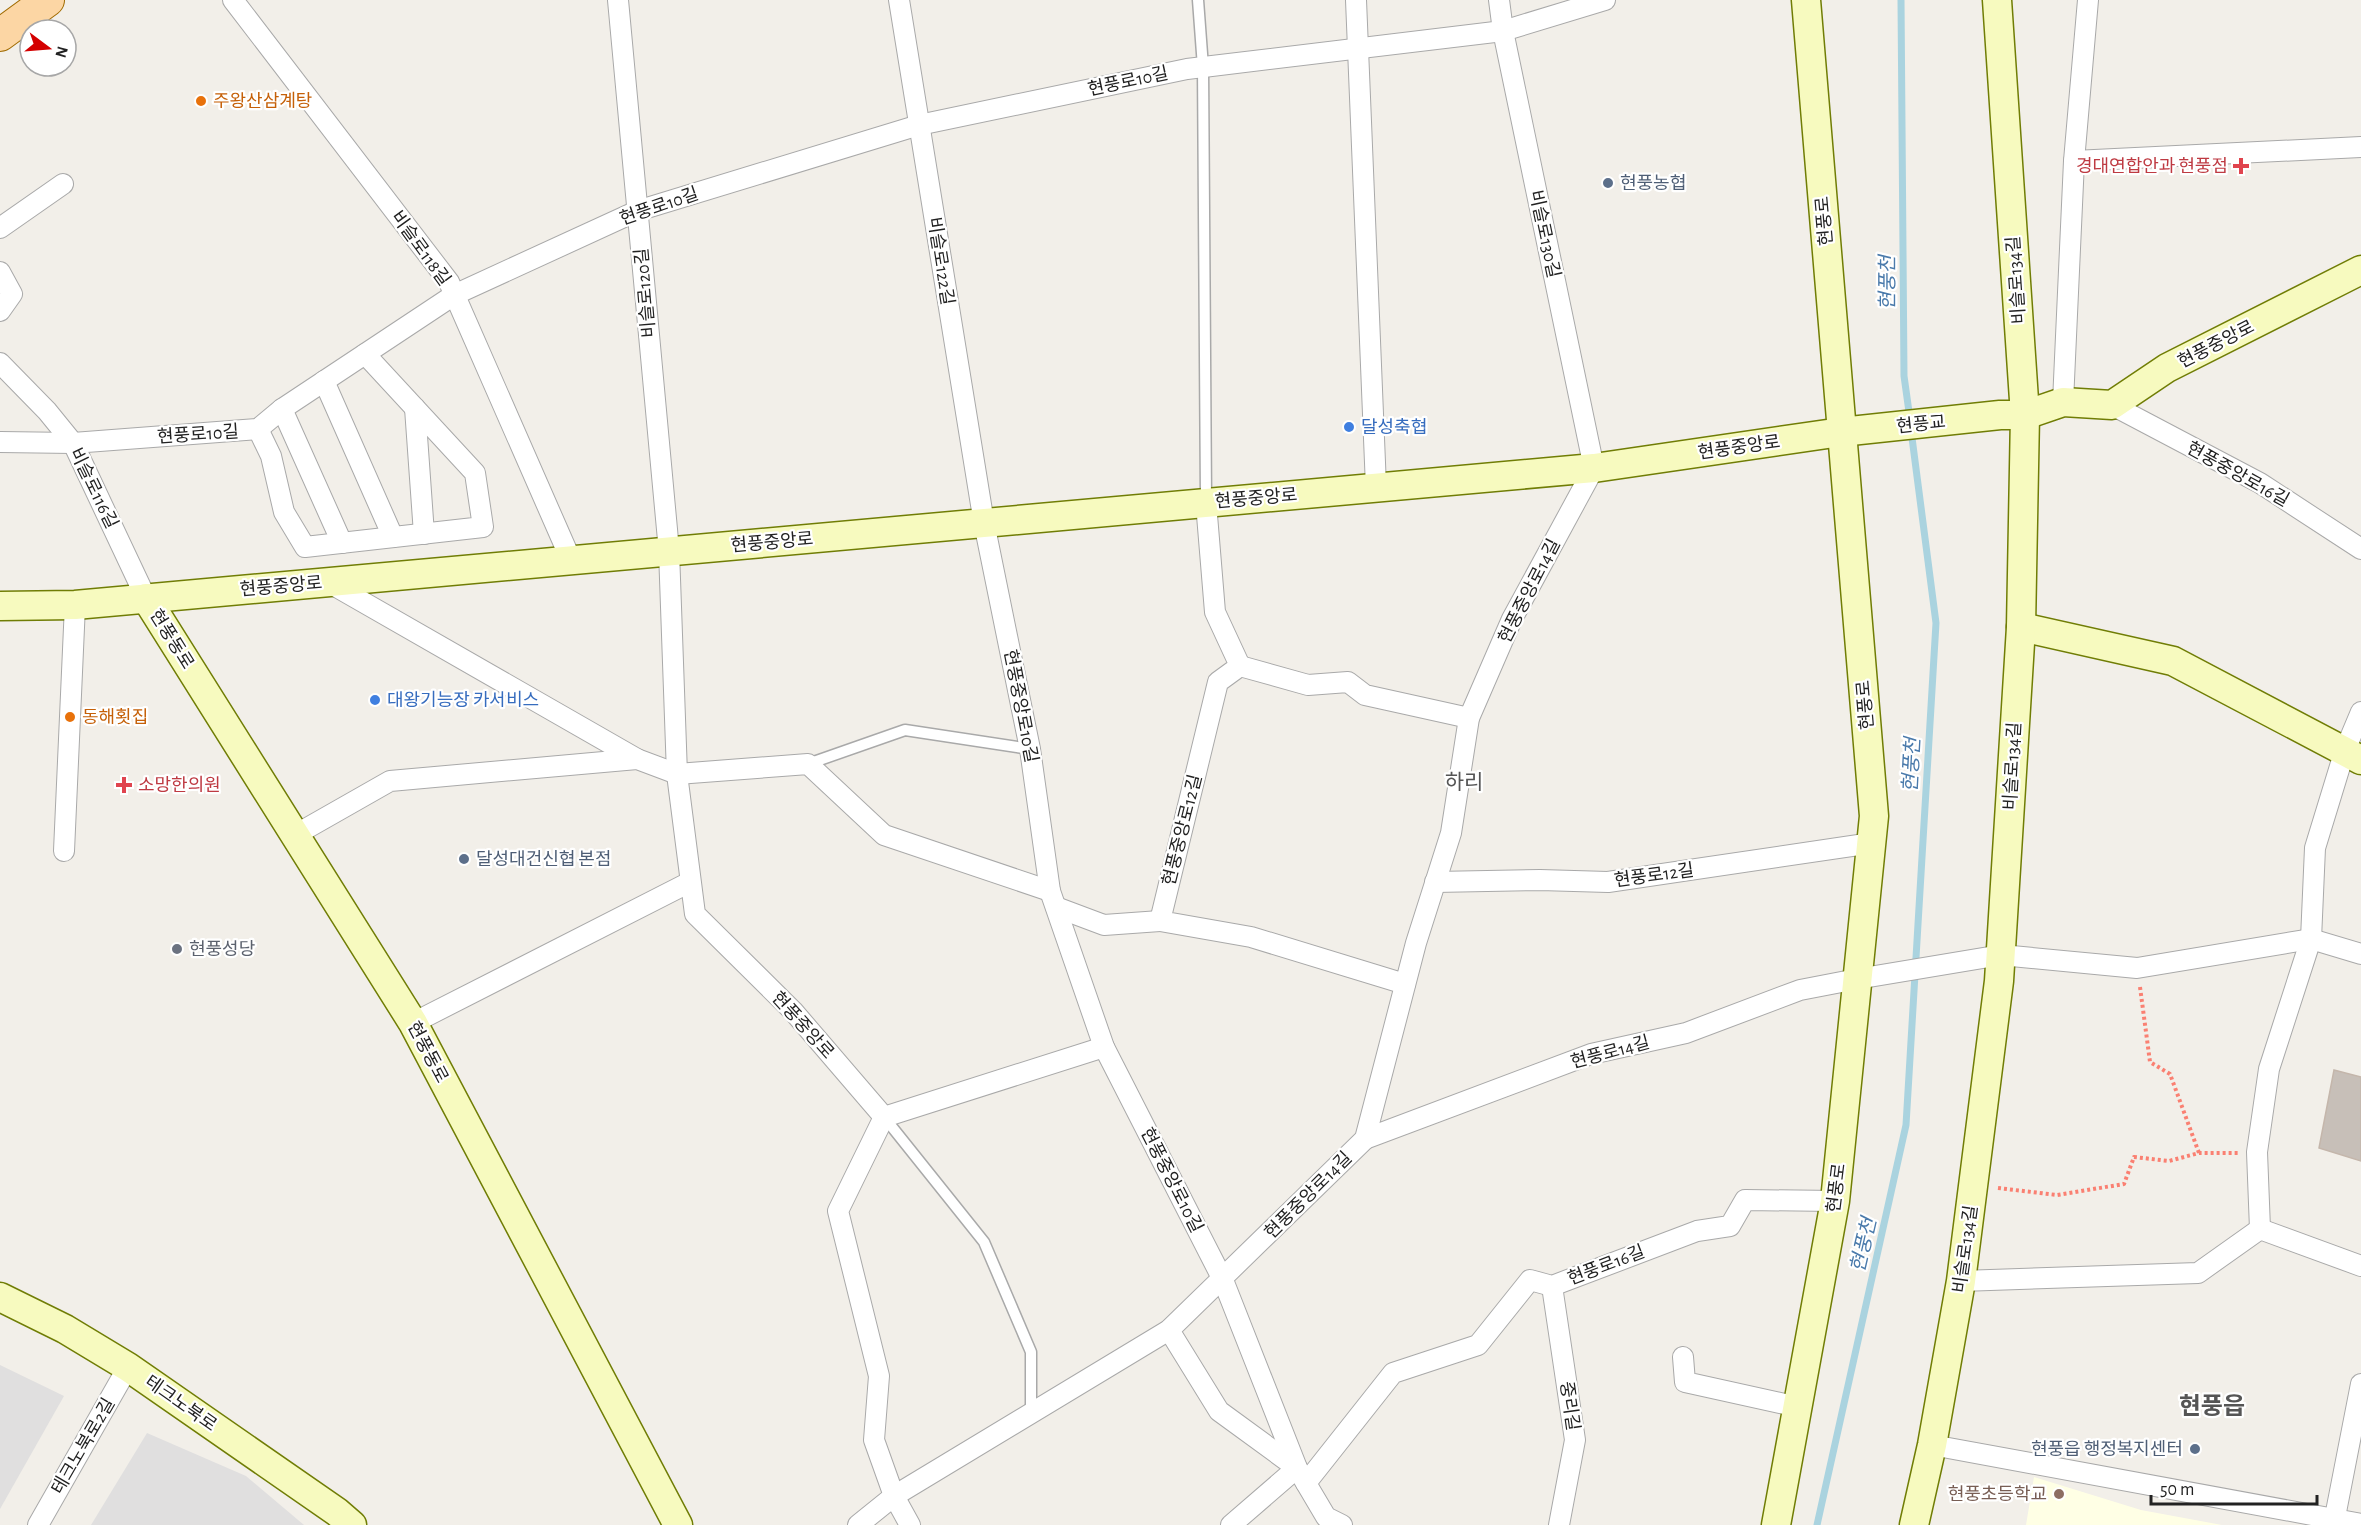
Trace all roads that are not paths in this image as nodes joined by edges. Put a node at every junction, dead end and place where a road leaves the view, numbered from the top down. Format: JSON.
{"nodes":[{"id":1,"x":48,"y":0,"type":"edge"},
{"id":2,"x":233,"y":0,"type":"edge"},
{"id":3,"x":618,"y":0,"type":"edge"},
{"id":4,"x":899,"y":0,"type":"edge"},
{"id":5,"x":1198,"y":0,"type":"edge"},
{"id":6,"x":1356,"y":0,"type":"edge"},
{"id":7,"x":1499,"y":0,"type":"edge"},
{"id":8,"x":1605,"y":0,"type":"edge"},
{"id":9,"x":1806,"y":0,"type":"edge"},
{"id":10,"x":1997,"y":0,"type":"edge"},
{"id":11,"x":2088,"y":0,"type":"edge"},
{"id":12,"x":1503,"y":31,"type":"junction"},
{"id":13,"x":0,"y":35,"type":"edge"},
{"id":14,"x":1360,"y":48,"type":"junction"},
{"id":15,"x":1203,"y":67,"type":"junction"},
{"id":16,"x":919,"y":125,"type":"junction"},
{"id":17,"x":2361,"y":147,"type":"edge"},
{"id":18,"x":2074,"y":161,"type":"junction"},
{"id":19,"x":63,"y":184,"type":"dead end"},
{"id":20,"x":637,"y":211,"type":"junction"},
{"id":21,"x":0,"y":228,"type":"edge"},
{"id":22,"x":2361,"y":270,"type":"edge"},
{"id":23,"x":0,"y":272,"type":"edge"},
{"id":24,"x":454,"y":295,"type":"junction"},
{"id":25,"x":0,"y":311,"type":"edge"},
{"id":26,"x":365,"y":354,"type":"junction"},
{"id":27,"x":0,"y":363,"type":"edge"},
{"id":28,"x":324,"y":381,"type":"junction"},
{"id":29,"x":2062,"y":402,"type":"junction"},
{"id":30,"x":2112,"y":405,"type":"junction"},
{"id":31,"x":415,"y":408,"type":"junction"},
{"id":32,"x":282,"y":409,"type":"junction"},
{"id":33,"x":2013,"y":415,"type":"junction"},
{"id":34,"x":258,"y":429,"type":"junction"},
{"id":35,"x":1841,"y":432,"type":"junction"},
{"id":36,"x":0,"y":442,"type":"edge"},
{"id":37,"x":73,"y":443,"type":"junction"},
{"id":38,"x":1594,"y":468,"type":"junction"},
{"id":39,"x":1376,"y":487,"type":"junction"},
{"id":40,"x":1206,"y":503,"type":"junction"},
{"id":41,"x":984,"y":523,"type":"junction"},
{"id":42,"x":424,"y":534,"type":"junction"},
{"id":43,"x":393,"y":537,"type":"junction"},
{"id":44,"x":342,"y":543,"type":"junction"},
{"id":45,"x":2361,"y":549,"type":"edge"},
{"id":46,"x":669,"y":551,"type":"junction"},
{"id":47,"x":571,"y":560,"type":"junction"},
{"id":48,"x":328,"y":582,"type":"junction"},
{"id":49,"x":146,"y":598,"type":"junction"},
{"id":50,"x":75,"y":605,"type":"junction"},
{"id":51,"x":0,"y":606,"type":"edge"},
{"id":52,"x":2021,"y":627,"type":"junction"},
{"id":53,"x":1240,"y":666,"type":"junction"},
{"id":54,"x":2361,"y":712,"type":"edge"},
{"id":55,"x":1469,"y":718,"type":"junction"},
{"id":56,"x":1030,"y":749,"type":"junction"},
{"id":57,"x":2353,"y":755,"type":"edge"},
{"id":58,"x":637,"y":759,"type":"junction"},
{"id":59,"x":808,"y":764,"type":"junction"},
{"id":60,"x":677,"y":774,"type":"junction"},
{"id":61,"x":295,"y":835,"type":"junction"},
{"id":62,"x":1872,"y":843,"type":"junction"},
{"id":63,"x":64,"y":851,"type":"dead end"},
{"id":64,"x":690,"y":882,"type":"junction"},
{"id":65,"x":1435,"y":882,"type":"junction"},
{"id":66,"x":1053,"y":899,"type":"junction"},
{"id":67,"x":1160,"y":921,"type":"junction"},
{"id":68,"x":2311,"y":939,"type":"junction"},
{"id":69,"x":2361,"y":954,"type":"edge"},
{"id":70,"x":2001,"y":955,"type":"junction"},
{"id":71,"x":1857,"y":979,"type":"junction"},
{"id":72,"x":1406,"y":984,"type":"junction"},
{"id":73,"x":413,"y":1023,"type":"junction"},
{"id":74,"x":1104,"y":1047,"type":"junction"},
{"id":75,"x":884,"y":1117,"type":"junction"},
{"id":76,"x":1365,"y":1139,"type":"junction"},
{"id":77,"x":1835,"y":1202,"type":"junction"},
{"id":78,"x":2260,"y":1230,"type":"junction"},
{"id":79,"x":2361,"y":1266,"type":"edge"},
{"id":80,"x":1223,"y":1280,"type":"junction"},
{"id":81,"x":1962,"y":1281,"type":"junction"},
{"id":82,"x":1552,"y":1286,"type":"junction"},
{"id":83,"x":0,"y":1297,"type":"edge"},
{"id":84,"x":1169,"y":1330,"type":"junction"},
{"id":85,"x":1683,"y":1357,"type":"dead end"},
{"id":86,"x":128,"y":1367,"type":"junction"},
{"id":87,"x":2361,"y":1384,"type":"edge"},
{"id":88,"x":1798,"y":1407,"type":"junction"},
{"id":89,"x":1031,"y":1414,"type":"junction"},
{"id":90,"x":1932,"y":1445,"type":"junction"},
{"id":91,"x":1301,"y":1475,"type":"junction"},
{"id":92,"x":894,"y":1496,"type":"junction"},
{"id":93,"x":2335,"y":1517,"type":"junction"},
{"id":94,"x":1328,"y":1522,"type":"edge"},
{"id":95,"x":2361,"y":1524,"type":"edge"},
{"id":96,"x":38,"y":1525,"type":"edge"},
{"id":97,"x":352,"y":1525,"type":"edge"},
{"id":98,"x":678,"y":1525,"type":"edge"},
{"id":99,"x":858,"y":1525,"type":"edge"},
{"id":100,"x":910,"y":1525,"type":"edge"},
{"id":101,"x":1231,"y":1525,"type":"edge"},
{"id":102,"x":1559,"y":1525,"type":"edge"},
{"id":103,"x":1776,"y":1525,"type":"edge"},
{"id":104,"x":1914,"y":1525,"type":"edge"}],
"edges":[{"from":1,"to":13,"type":"main road"},
{"from":2,"to":24,"type":"street","name":"비슬로118길"},
{"from":3,"to":20,"type":"street","name":"비슬로120길"},
{"from":4,"to":16,"type":"street","name":"비슬로122길"},
{"from":5,"to":15,"type":"lane"},
{"from":6,"to":14,"type":"street"},
{"from":7,"to":12,"type":"street","name":"비슬로130길"},
{"from":8,"to":12,"type":"street","name":"현풍로10길"},
{"from":9,"to":35,"type":"street","name":"현풍로"},
{"from":10,"to":33,"type":"street","name":"비슬로134길"},
{"from":11,"to":18,"type":"street"},
{"from":12,"to":14,"type":"street","name":"현풍로10길"},
{"from":12,"to":38,"type":"street","name":"비슬로130길"},
{"from":14,"to":15,"type":"street","name":"현풍로10길"},
{"from":14,"to":39,"type":"street"},
{"from":15,"to":16,"type":"street","name":"현풍로10길"},
{"from":15,"to":40,"type":"lane"},
{"from":16,"to":20,"type":"street","name":"현풍로10길"},
{"from":16,"to":41,"type":"street","name":"비슬로122길"},
{"from":17,"to":18,"type":"street"},
{"from":18,"to":29,"type":"street"},
{"from":19,"to":21,"type":"street"},
{"from":20,"to":24,"type":"street","name":"현풍로10길"},
{"from":20,"to":46,"type":"street","name":"비슬로120길"},
{"from":22,"to":30,"type":"street","name":"현풍중앙로"},
{"from":23,"to":25,"type":"street"},
{"from":24,"to":26,"type":"street","name":"현풍로10길"},
{"from":24,"to":47,"type":"street","name":"비슬로118길"},
{"from":26,"to":28,"type":"street","name":"현풍로10길"},
{"from":26,"to":31,"type":"street"},
{"from":27,"to":37,"type":"street","name":"비슬로116길"},
{"from":28,"to":32,"type":"street","name":"현풍로10길"},
{"from":28,"to":43,"type":"street"},
{"from":29,"to":30,"type":"street"},
{"from":29,"to":33,"type":"street"},
{"from":30,"to":45,"type":"street","name":"현풍중앙로16길"},
{"from":31,"to":42,"type":"street"},
{"from":31,"to":42,"type":"street"},
{"from":32,"to":34,"type":"street","name":"현풍로10길"},
{"from":32,"to":44,"type":"street"},
{"from":33,"to":35,"type":"street","name":"현풍교"},
{"from":33,"to":52,"type":"street","name":"비슬로134길"},
{"from":34,"to":37,"type":"street","name":"현풍로10길"},
{"from":34,"to":44,"type":"street"},
{"from":35,"to":38,"type":"street","name":"현풍중앙로"},
{"from":35,"to":62,"type":"street","name":"현풍로"},
{"from":36,"to":37,"type":"street","name":"현풍로10길"},
{"from":37,"to":49,"type":"street","name":"비슬로116길"},
{"from":38,"to":39,"type":"street","name":"현풍중앙로"},
{"from":38,"to":55,"type":"street","name":"현풍중앙로14길"},
{"from":39,"to":40,"type":"street","name":"현풍중앙로"},
{"from":40,"to":41,"type":"street","name":"현풍중앙로"},
{"from":40,"to":53,"type":"street"},
{"from":41,"to":46,"type":"street","name":"현풍중앙로"},
{"from":41,"to":56,"type":"street","name":"현풍중앙로10길"},
{"from":42,"to":43,"type":"street"},
{"from":43,"to":44,"type":"street"},
{"from":46,"to":47,"type":"street","name":"현풍중앙로"},
{"from":46,"to":60,"type":"street","name":"현풍중앙로"},
{"from":47,"to":48,"type":"street","name":"현풍중앙로"},
{"from":48,"to":49,"type":"street","name":"현풍중앙로"},
{"from":48,"to":58,"type":"street"},
{"from":49,"to":50,"type":"street","name":"현풍중앙로"},
{"from":49,"to":61,"type":"street","name":"현풍동로"},
{"from":50,"to":51,"type":"street","name":"현풍중앙로"},
{"from":50,"to":63,"type":"street"},
{"from":52,"to":57,"type":"street"},
{"from":52,"to":70,"type":"street","name":"비슬로134길"},
{"from":53,"to":55,"type":"street"},
{"from":53,"to":67,"type":"street","name":"현풍중앙로12길"},
{"from":54,"to":57,"type":"street"},
{"from":55,"to":65,"type":"street","name":"현풍중앙로14길"},
{"from":56,"to":59,"type":"lane"},
{"from":56,"to":66,"type":"street","name":"현풍중앙로10길"},
{"from":57,"to":68,"type":"street"},
{"from":58,"to":60,"type":"street"},
{"from":58,"to":61,"type":"street"},
{"from":59,"to":60,"type":"street"},
{"from":59,"to":66,"type":"street"},
{"from":60,"to":64,"type":"street","name":"현풍중앙로"},
{"from":61,"to":73,"type":"street","name":"현풍동로"},
{"from":62,"to":65,"type":"street","name":"현풍로12길"},
{"from":62,"to":71,"type":"street","name":"현풍로"},
{"from":64,"to":73,"type":"street"},
{"from":64,"to":75,"type":"street","name":"현풍중앙로"},
{"from":65,"to":72,"type":"street","name":"현풍중앙로14길"},
{"from":66,"to":67,"type":"street"},
{"from":66,"to":74,"type":"street","name":"현풍중앙로10길"},
{"from":67,"to":72,"type":"street"},
{"from":68,"to":69,"type":"street"},
{"from":68,"to":70,"type":"street","name":"현풍로14길"},
{"from":68,"to":78,"type":"street"},
{"from":70,"to":71,"type":"street","name":"현풍로14길"},
{"from":70,"to":81,"type":"street","name":"비슬로134길"},
{"from":71,"to":76,"type":"street","name":"현풍로14길"},
{"from":71,"to":77,"type":"street","name":"현풍로"},
{"from":72,"to":76,"type":"street","name":"현풍중앙로14길"},
{"from":73,"to":98,"type":"street","name":"현풍동로"},
{"from":74,"to":75,"type":"street"},
{"from":74,"to":80,"type":"street","name":"현풍중앙로10길"},
{"from":75,"to":89,"type":"lane"},
{"from":75,"to":92,"type":"street"},
{"from":76,"to":80,"type":"street","name":"현풍중앙로14길"},
{"from":77,"to":82,"type":"street","name":"현풍로16길"},
{"from":77,"to":88,"type":"street","name":"현풍로"},
{"from":78,"to":79,"type":"street"},
{"from":78,"to":81,"type":"street"},
{"from":80,"to":84,"type":"street","name":"현풍중앙로14길"},
{"from":80,"to":91,"type":"street","name":"현풍중앙로10길"},
{"from":81,"to":90,"type":"street","name":"비슬로134길"},
{"from":82,"to":91,"type":"street","name":"현풍로16길"},
{"from":82,"to":102,"type":"street","name":"중리길"},
{"from":83,"to":86,"type":"street","name":"테크노북로"},
{"from":84,"to":89,"type":"street","name":"현풍중앙로14길"},
{"from":84,"to":91,"type":"street","name":"현풍중앙로10길"},
{"from":85,"to":88,"type":"street"},
{"from":86,"to":96,"type":"street","name":"테크노북로2길"},
{"from":86,"to":97,"type":"street","name":"테크노북로"},
{"from":87,"to":93,"type":"street"},
{"from":88,"to":103,"type":"street","name":"현풍로"},
{"from":89,"to":92,"type":"street","name":"현풍중앙로14길"},
{"from":90,"to":93,"type":"street"},
{"from":90,"to":104,"type":"street","name":"비슬로134길"},
{"from":91,"to":94,"type":"street","name":"현풍중앙로10길"},
{"from":91,"to":101,"type":"street","name":"현풍로16길"},
{"from":92,"to":99,"type":"street","name":"현풍중앙로14길"},
{"from":92,"to":100,"type":"street"},
{"from":93,"to":95,"type":"street"}]}
